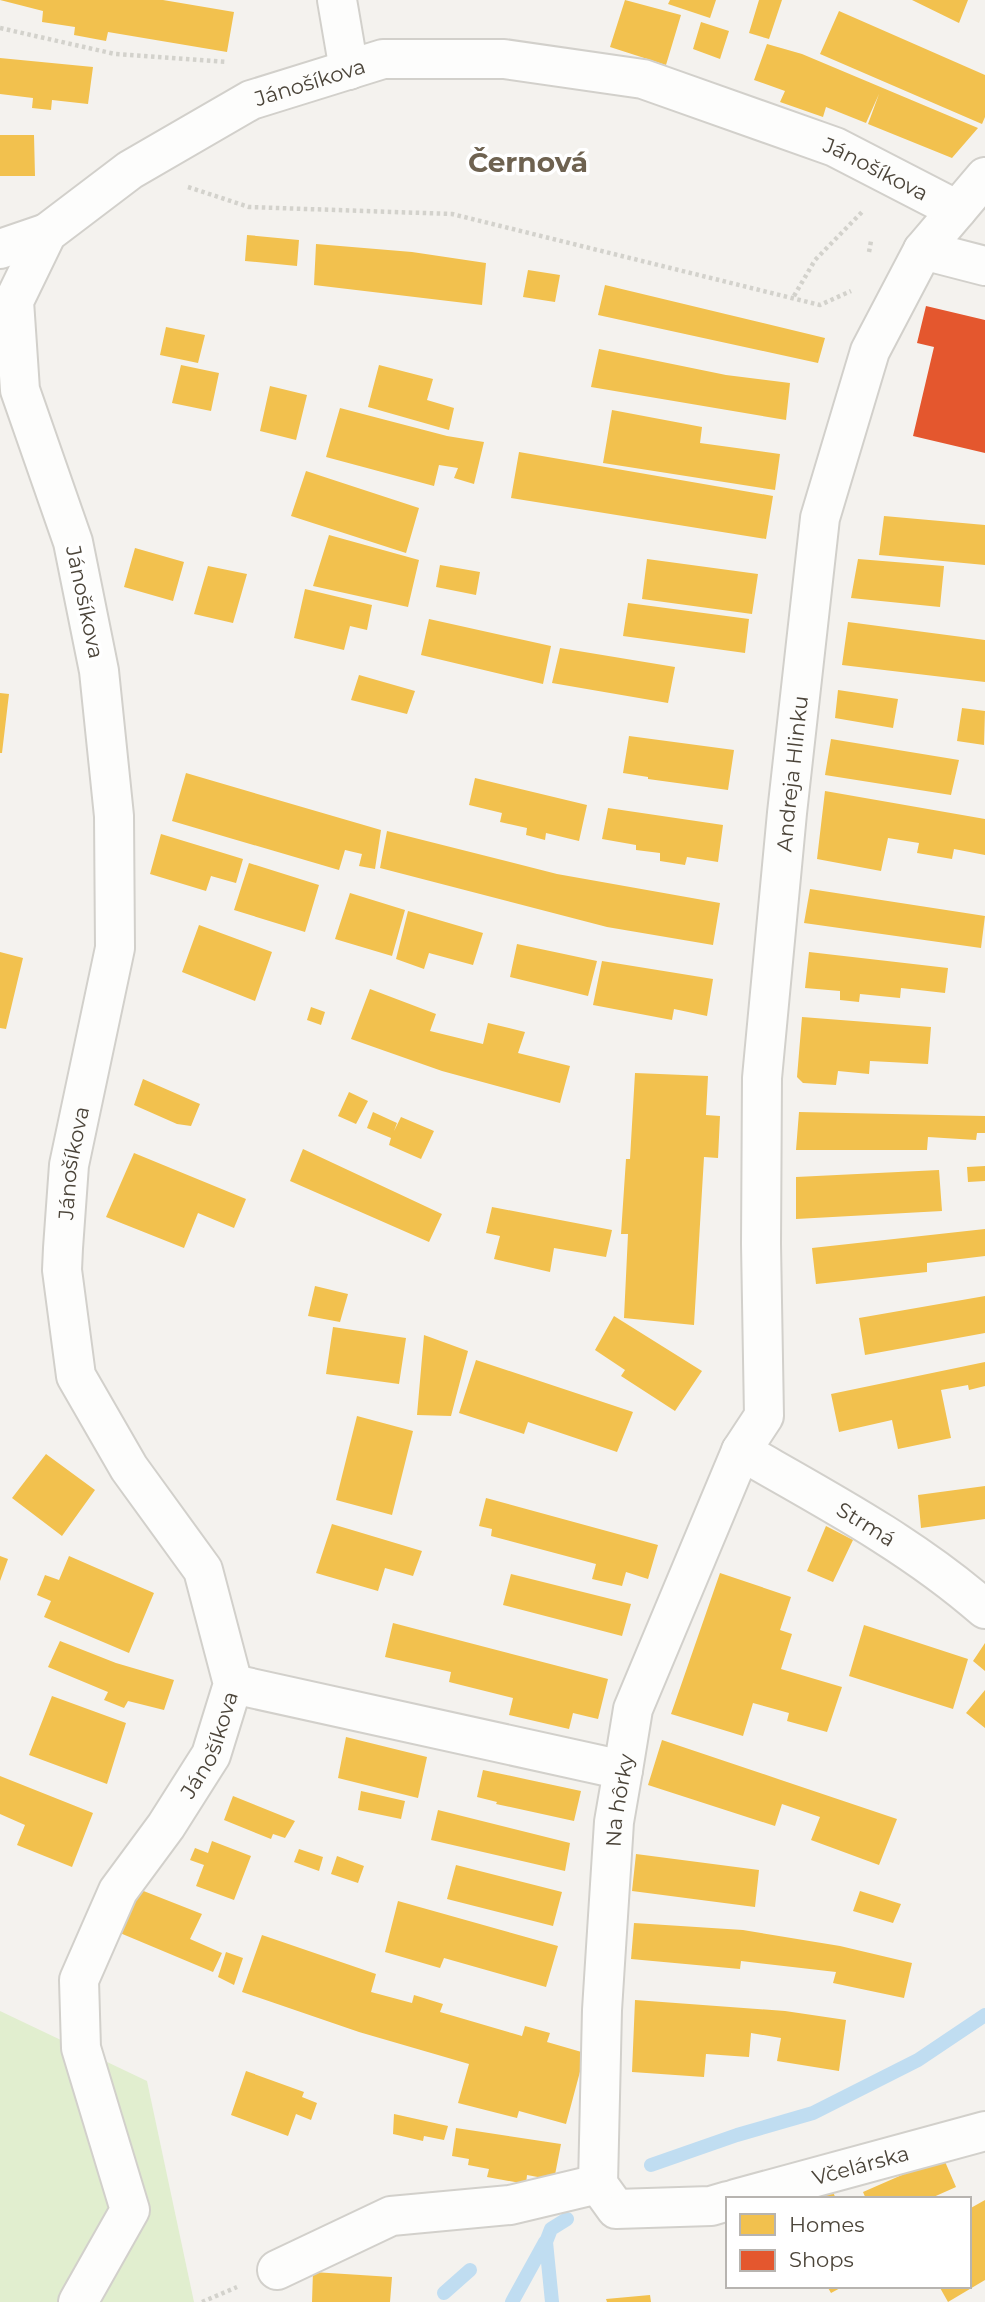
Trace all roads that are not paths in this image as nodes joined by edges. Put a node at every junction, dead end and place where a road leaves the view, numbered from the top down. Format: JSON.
{"nodes":[{"id":1,"x":337,"y":0,"type":"edge"},
{"id":2,"x":349,"y":70,"type":"junction"},
{"id":3,"x":985,"y":177,"type":"edge"},
{"id":4,"x":957,"y":211,"type":"junction"},
{"id":5,"x":47,"y":233,"type":"junction"},
{"id":6,"x":0,"y":249,"type":"edge"},
{"id":7,"x":923,"y":250,"type":"junction"},
{"id":8,"x":985,"y":266,"type":"edge"},
{"id":9,"x":10,"y":381,"type":"edge"},
{"id":10,"x":765,"y":1416,"type":"joint"},
{"id":11,"x":741,"y":1451,"type":"junction"},
{"id":12,"x":985,"y":1609,"type":"edge"},
{"id":13,"x":233,"y":1684,"type":"junction"},
{"id":14,"x":623,"y":1770,"type":"junction"},
{"id":15,"x":985,"y":2131,"type":"edge"},
{"id":16,"x":607,"y":2196,"type":"junction"},
{"id":17,"x":742,"y":2197,"type":"edge"},
{"id":18,"x":726,"y":2202,"type":"edge"},
{"id":19,"x":276,"y":2270,"type":"dead end"},
{"id":20,"x":78,"y":2302,"type":"edge"}],
"edges":[{"from":1,"to":2,"type":"street"},
{"from":2,"to":4,"type":"street","name":"Jánošíkova"},
{"from":2,"to":5,"type":"street","name":"Jánošíkova"},
{"from":3,"to":4,"type":"street","name":"Andreja Hlinku"},
{"from":4,"to":7,"type":"street","name":"Andreja Hlinku"},
{"from":5,"to":6,"type":"street"},
{"from":5,"to":9,"type":"street","name":"Jánošíkova"},
{"from":7,"to":8,"type":"street"},
{"from":7,"to":10,"type":"street","name":"Andreja Hlinku"},
{"from":9,"to":13,"type":"street","name":"Jánošíkova"},
{"from":10,"to":11,"type":"street","name":"Na hôrky"},
{"from":11,"to":12,"type":"street","name":"Strmá"},
{"from":11,"to":14,"type":"street","name":"Na hôrky"},
{"from":13,"to":14,"type":"street"},
{"from":13,"to":20,"type":"street","name":"Jánošíkova"},
{"from":14,"to":16,"type":"street","name":"Na hôrky"},
{"from":15,"to":17,"type":"street","name":"Včelárska"},
{"from":16,"to":18,"type":"street"},
{"from":16,"to":19,"type":"street"}]}
